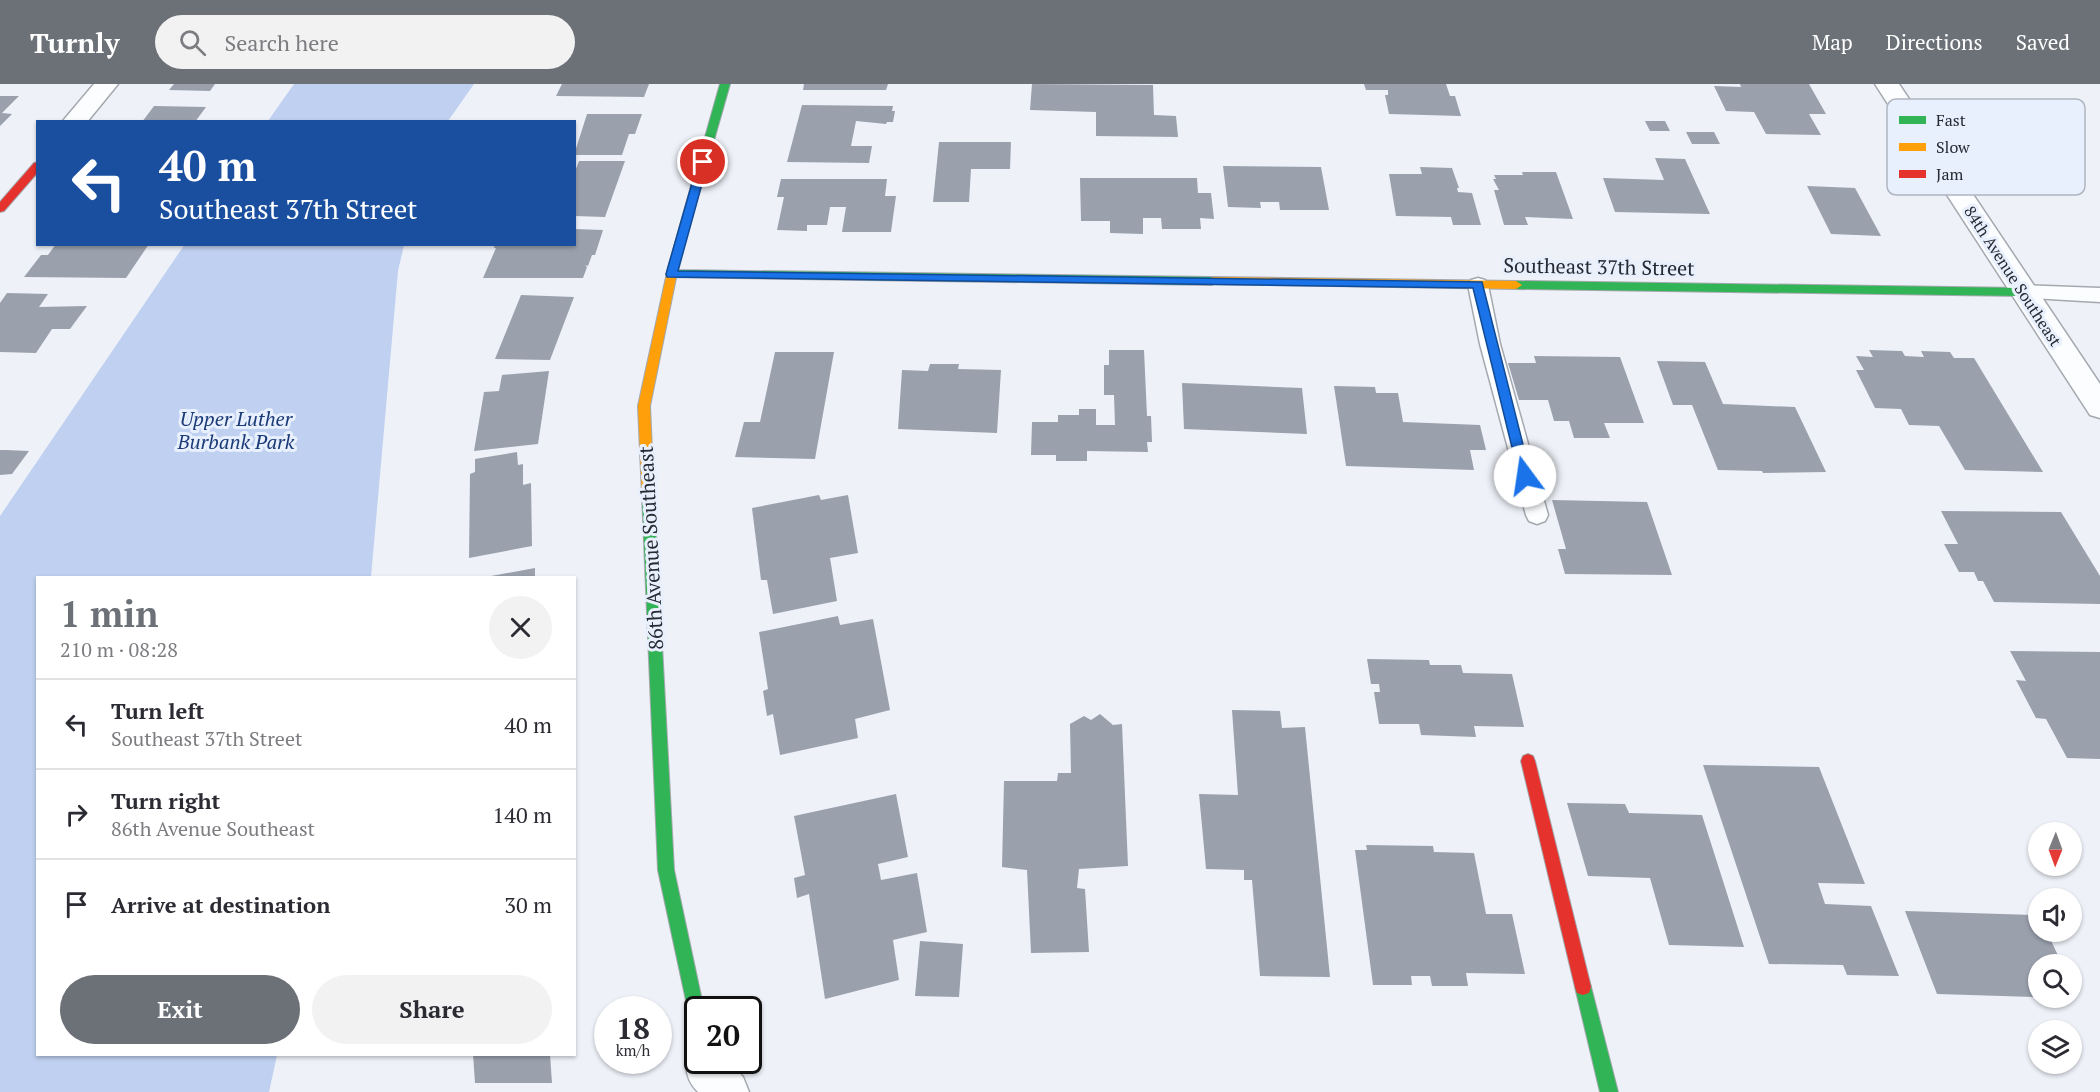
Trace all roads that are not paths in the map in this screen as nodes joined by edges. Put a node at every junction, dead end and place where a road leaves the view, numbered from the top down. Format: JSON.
{"nodes":[{"id":1,"x":106,"y":84,"type":"edge"},
{"id":2,"x":725,"y":84,"type":"edge"},
{"id":3,"x":1887,"y":84,"type":"edge"},
{"id":4,"x":1897,"y":99,"type":"edge"},
{"id":5,"x":76,"y":120,"type":"edge"},
{"id":6,"x":36,"y":167,"type":"edge"},
{"id":7,"x":1959,"y":195,"type":"edge"},
{"id":8,"x":0,"y":209,"type":"edge"},
{"id":9,"x":671,"y":274,"type":"junction"},
{"id":10,"x":1478,"y":285,"type":"junction"},
{"id":11,"x":2022,"y":292,"type":"junction"},
{"id":12,"x":2100,"y":295,"type":"edge"},
{"id":13,"x":2100,"y":407,"type":"edge"},
{"id":14,"x":1537,"y":515,"type":"dead end"},
{"id":15,"x":1528,"y":760,"type":"dead end"},
{"id":16,"x":693,"y":996,"type":"edge"},
{"id":17,"x":1610,"y":1092,"type":"edge"}],
"edges":[{"from":1,"to":5,"type":"street"},
{"from":2,"to":9,"type":"street","name":"86th Avenue Southeast"},
{"from":3,"to":4,"type":"street","name":"84th Avenue Southeast"},
{"from":6,"to":8,"type":"street"},
{"from":7,"to":11,"type":"street","name":"84th Avenue Southeast"},
{"from":9,"to":10,"type":"street","name":"Southeast 37th Street"},
{"from":9,"to":16,"type":"street","name":"86th Avenue Southeast"},
{"from":10,"to":11,"type":"street","name":"Southeast 37th Street"},
{"from":10,"to":14,"type":"lane"},
{"from":11,"to":12,"type":"lane"},
{"from":11,"to":13,"type":"street","name":"84th Avenue Southeast"},
{"from":15,"to":17,"type":"street"}]}
